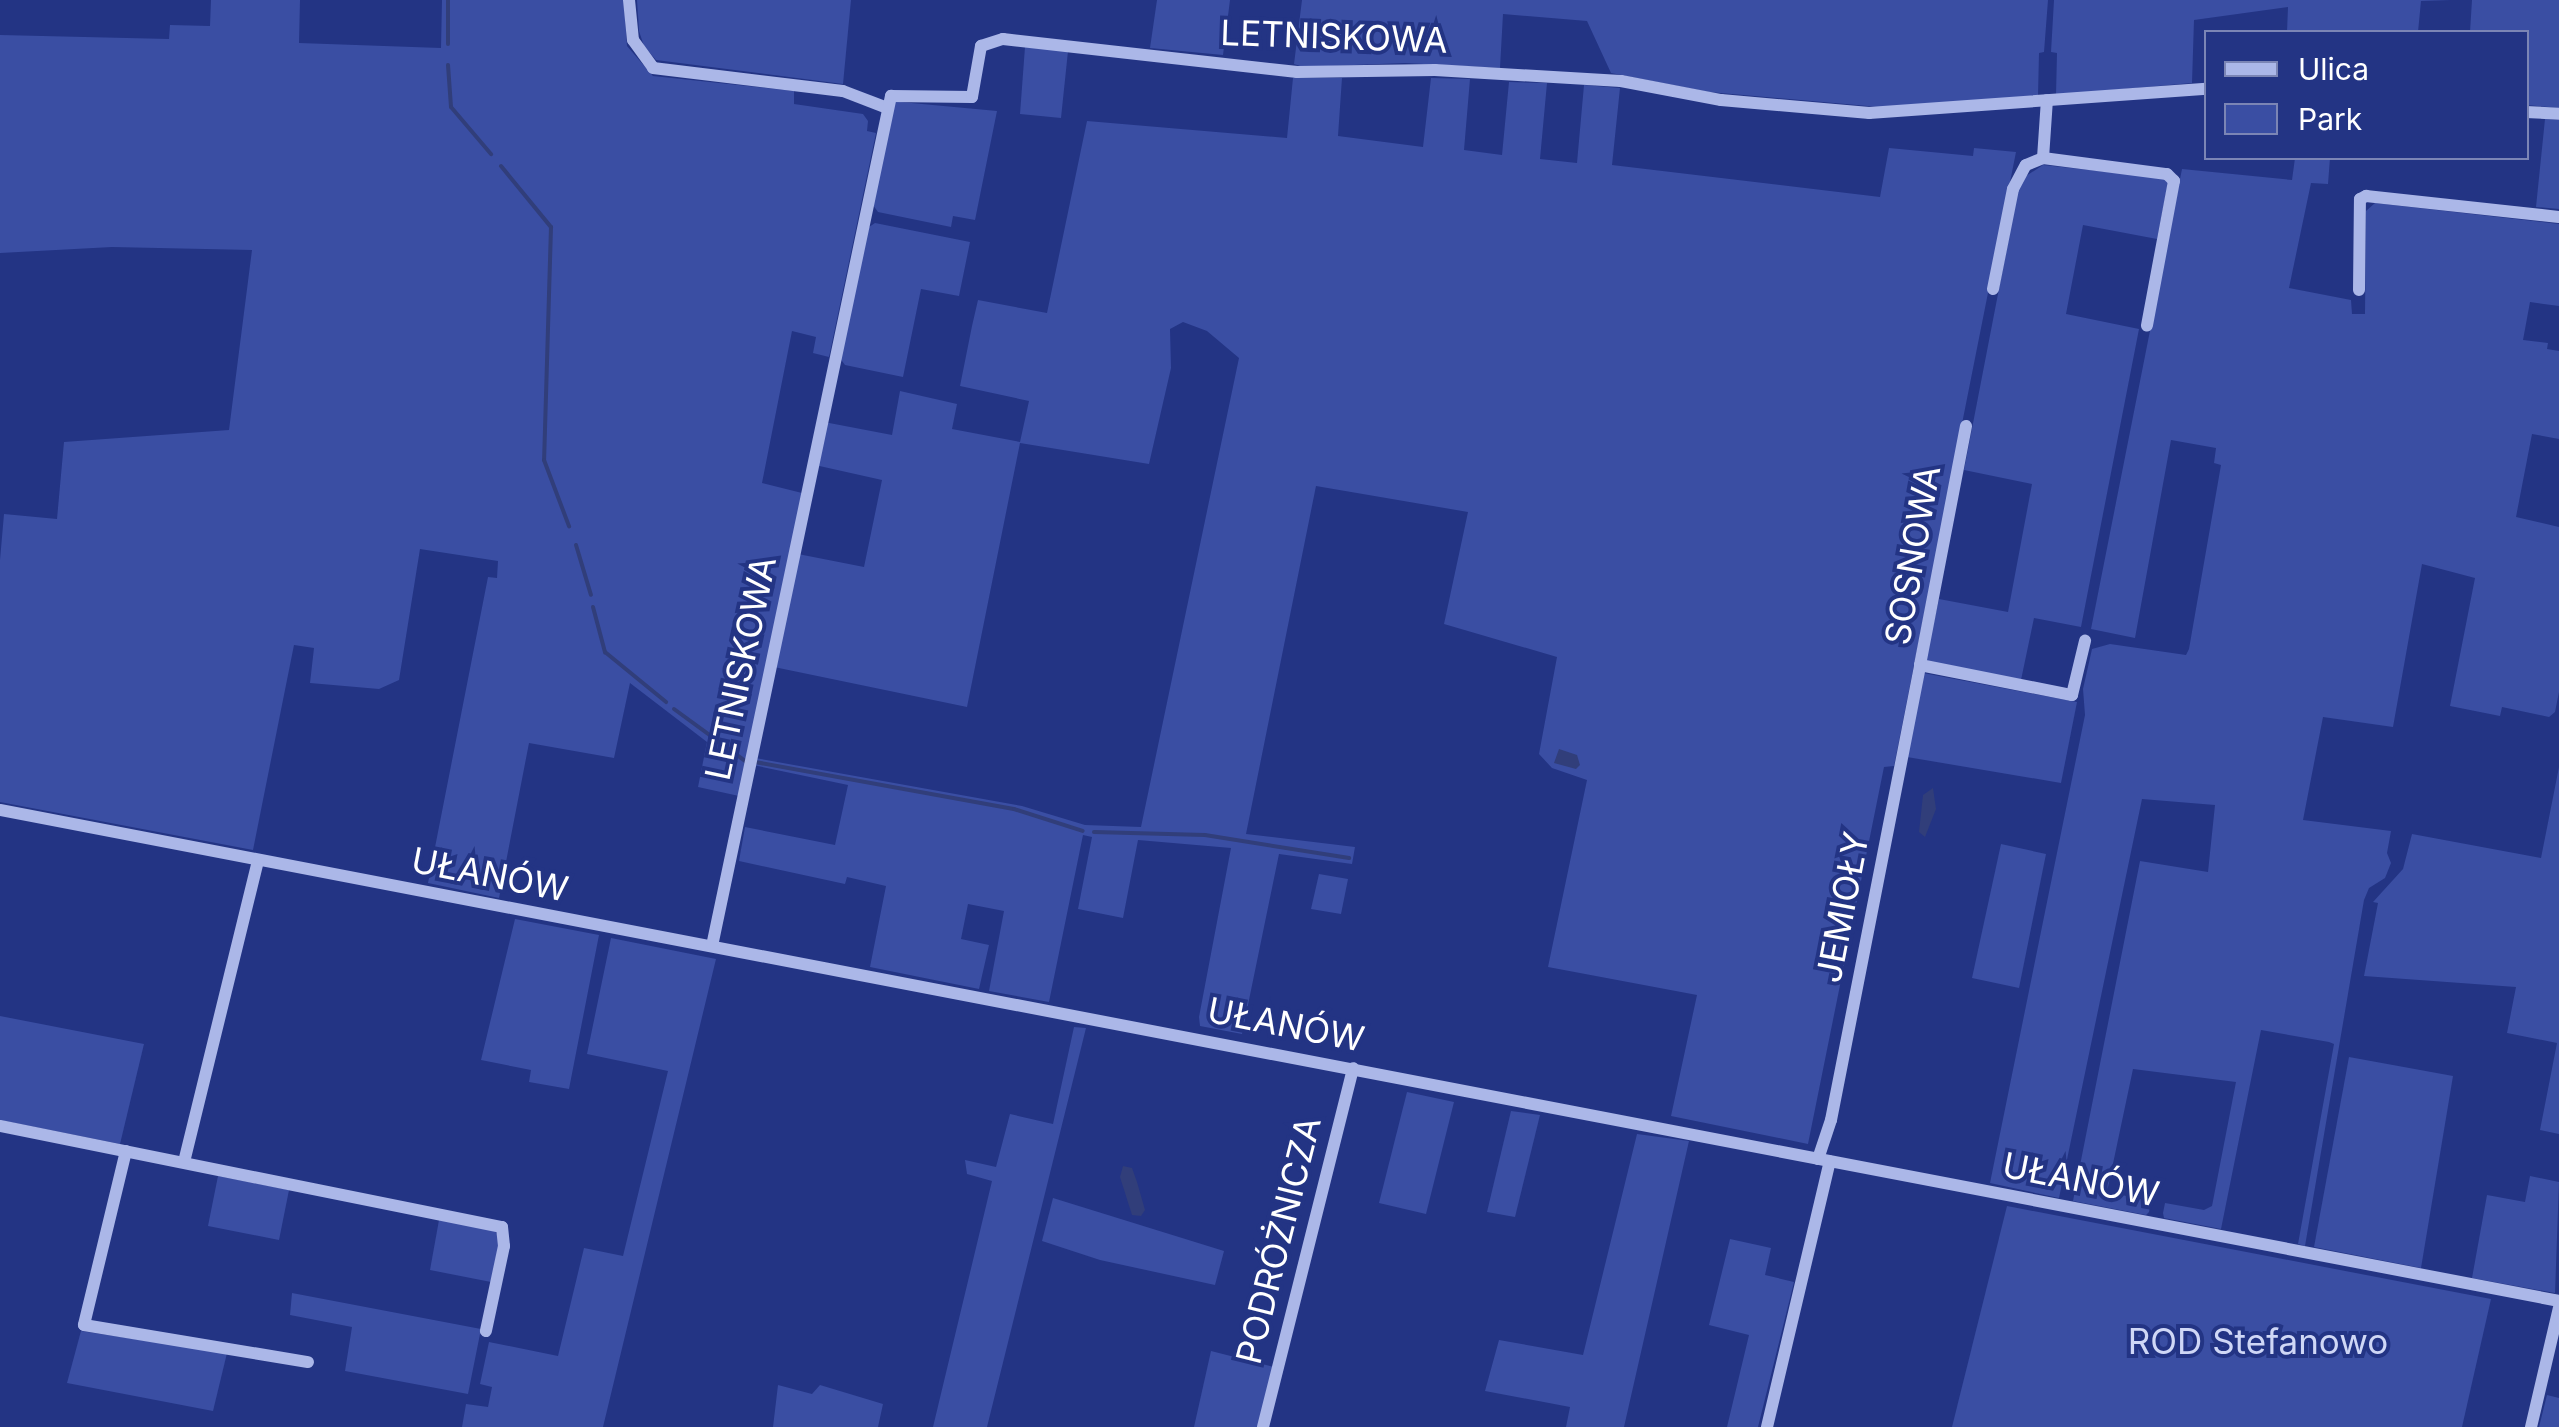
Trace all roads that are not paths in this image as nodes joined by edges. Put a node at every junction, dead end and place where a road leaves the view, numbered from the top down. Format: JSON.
{"nodes":[{"id":1,"x":629,"y":0,"type":"edge"},
{"id":2,"x":2204,"y":89,"type":"edge"},
{"id":3,"x":2047,"y":100,"type":"junction"},
{"id":4,"x":885,"y":107,"type":"junction"},
{"id":5,"x":2529,"y":112,"type":"edge"},
{"id":6,"x":2559,"y":114,"type":"edge"},
{"id":7,"x":2043,"y":158,"type":"junction"},
{"id":8,"x":2559,"y":218,"type":"edge"},
{"id":9,"x":1993,"y":289,"type":"dead end"},
{"id":10,"x":2359,"y":290,"type":"dead end"},
{"id":11,"x":2147,"y":324,"type":"dead end"},
{"id":12,"x":1966,"y":426,"type":"dead end"},
{"id":13,"x":2085,"y":641,"type":"dead end"},
{"id":14,"x":1920,"y":665,"type":"junction"},
{"id":15,"x":0,"y":810,"type":"edge"},
{"id":16,"x":258,"y":860,"type":"junction"},
{"id":17,"x":712,"y":946,"type":"junction"},
{"id":18,"x":1353,"y":1068,"type":"junction"},
{"id":19,"x":0,"y":1126,"type":"edge"},
{"id":20,"x":126,"y":1151,"type":"junction"},
{"id":21,"x":1824,"y":1160,"type":"junction"},
{"id":22,"x":184,"y":1162,"type":"junction"},
{"id":23,"x":2559,"y":1304,"type":"edge"},
{"id":24,"x":486,"y":1331,"type":"dead end"},
{"id":25,"x":308,"y":1362,"type":"dead end"},
{"id":26,"x":1263,"y":1427,"type":"edge"},
{"id":27,"x":1767,"y":1427,"type":"edge"},
{"id":28,"x":2532,"y":1427,"type":"edge"}],
"edges":[{"from":1,"to":4,"type":"street"},
{"from":2,"to":3,"type":"street","name":"LETNISKOWA"},
{"from":3,"to":4,"type":"street","name":"LETNISKOWA"},
{"from":3,"to":7,"type":"street"},
{"from":4,"to":17,"type":"street","name":"LETNISKOWA"},
{"from":5,"to":6,"type":"street"},
{"from":7,"to":9,"type":"street"},
{"from":7,"to":11,"type":"street"},
{"from":8,"to":10,"type":"street"},
{"from":12,"to":14,"type":"street","name":"SOSNOWA"},
{"from":13,"to":14,"type":"street","name":"SOSNOWA"},
{"from":14,"to":21,"type":"street","name":"JEMIOŁY"},
{"from":15,"to":16,"type":"street","name":"UŁANÓW"},
{"from":16,"to":17,"type":"street","name":"UŁANÓW"},
{"from":16,"to":22,"type":"street"},
{"from":17,"to":18,"type":"street","name":"UŁANÓW"},
{"from":18,"to":21,"type":"street","name":"UŁANÓW"},
{"from":18,"to":26,"type":"street","name":"PODRÓŻNICZA"},
{"from":19,"to":20,"type":"street"},
{"from":20,"to":22,"type":"street"},
{"from":20,"to":25,"type":"street"},
{"from":21,"to":23,"type":"street","name":"UŁANÓW"},
{"from":21,"to":27,"type":"street","name":"JEMIOŁY"},
{"from":22,"to":24,"type":"street"},
{"from":23,"to":28,"type":"street"}]}
